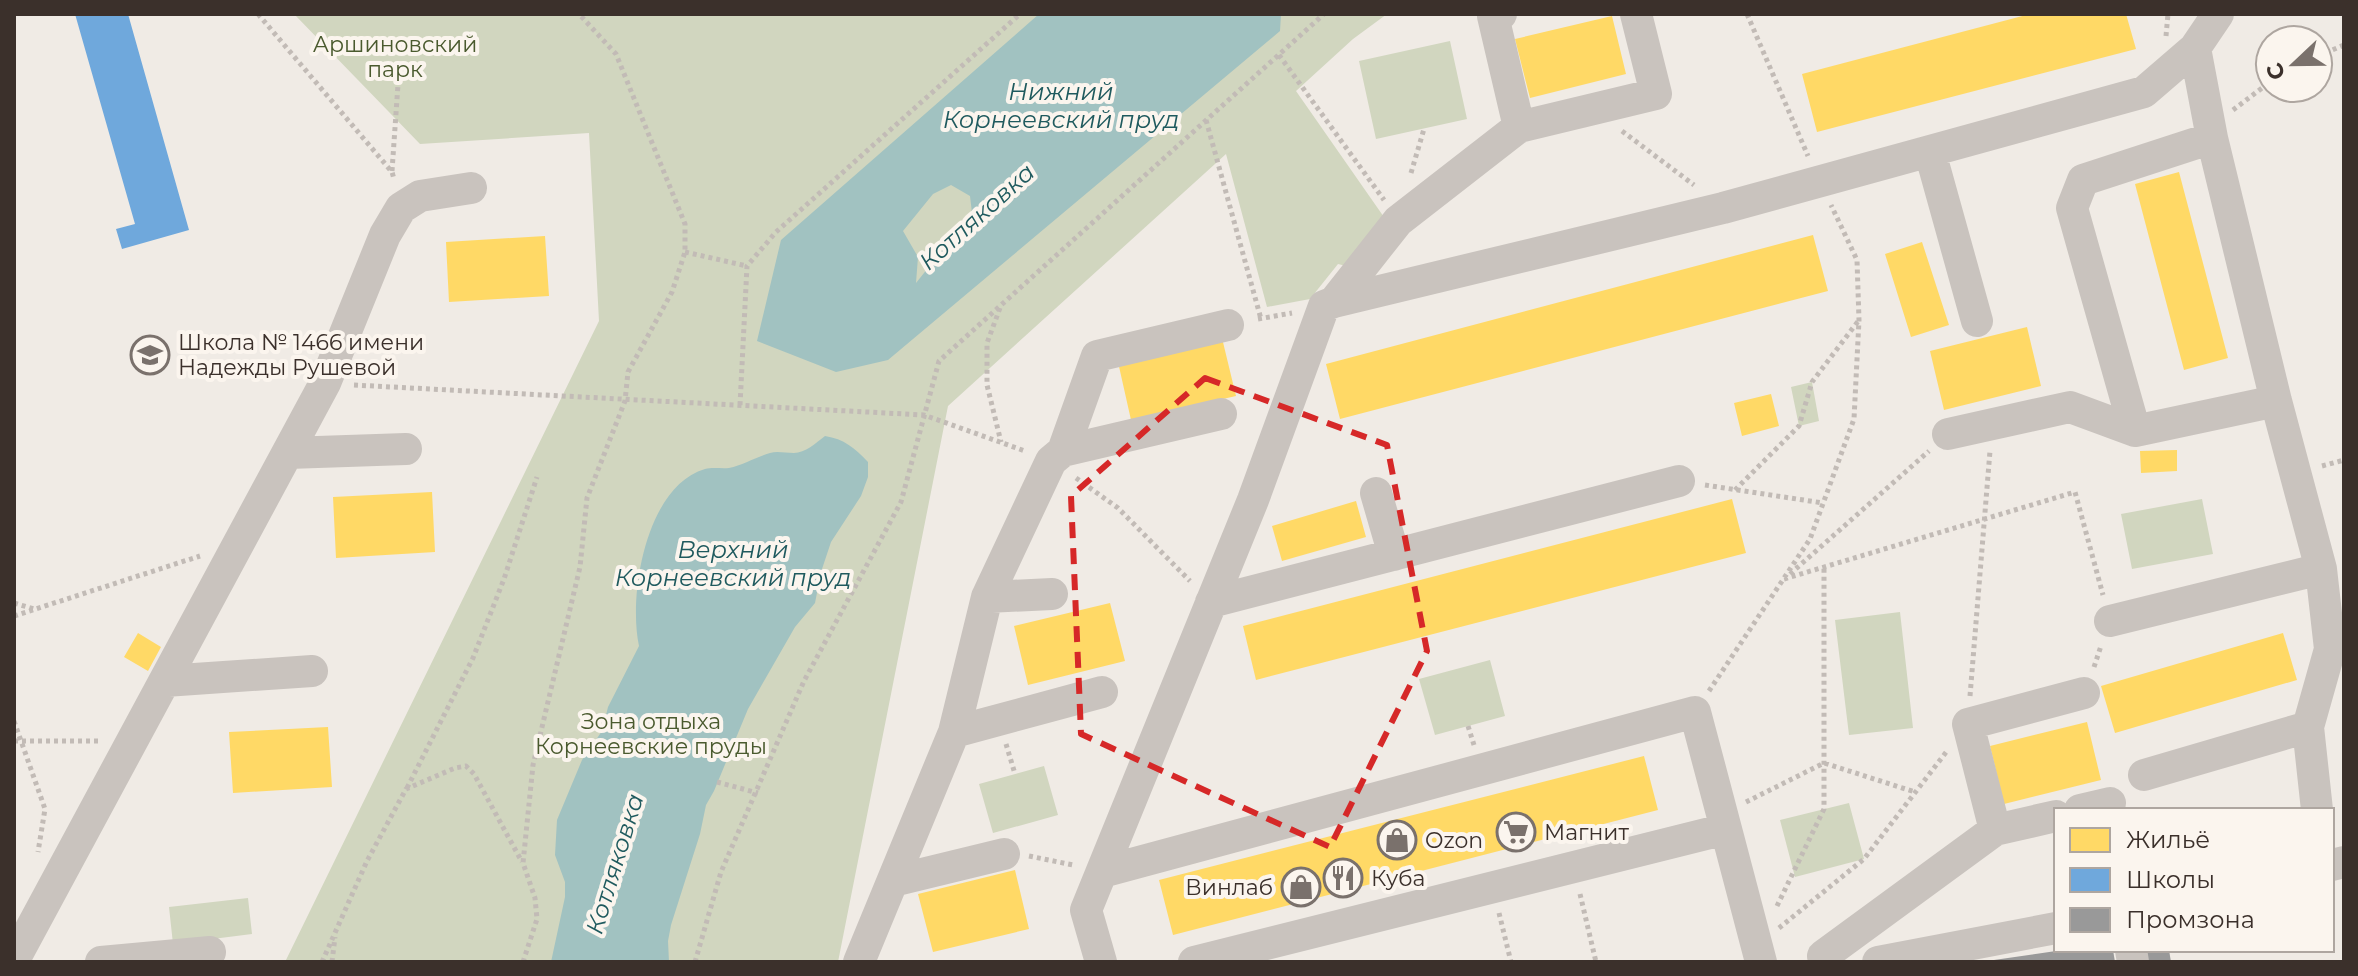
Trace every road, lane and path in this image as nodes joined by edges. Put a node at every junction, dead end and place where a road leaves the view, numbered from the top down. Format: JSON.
{"nodes":[{"id":1,"x":258,"y":14,"type":"edge"},
{"id":2,"x":579,"y":14,"type":"edge"},
{"id":3,"x":1020,"y":14,"type":"edge"},
{"id":4,"x":1324,"y":14,"type":"edge"},
{"id":5,"x":1501,"y":14,"type":"edge"},
{"id":6,"x":1636,"y":14,"type":"edge"},
{"id":7,"x":1747,"y":14,"type":"edge"},
{"id":8,"x":2218,"y":14,"type":"edge"},
{"id":9,"x":2195,"y":48,"type":"junction"},
{"id":10,"x":1279,"y":55,"type":"junction"},
{"id":11,"x":399,"y":70,"type":"dead end"},
{"id":12,"x":2254,"y":96,"type":"edge"},
{"id":13,"x":1594,"y":109,"type":"junction"},
{"id":14,"x":1206,"y":120,"type":"junction"},
{"id":15,"x":1519,"y":127,"type":"junction"},
{"id":16,"x":2211,"y":133,"type":"junction"},
{"id":17,"x":1930,"y":152,"type":"junction"},
{"id":18,"x":392,"y":172,"type":"junction"},
{"id":19,"x":1819,"y":181,"type":"junction"},
{"id":20,"x":471,"y":188,"type":"dead end"},
{"id":21,"x":401,"y":208,"type":"junction"},
{"id":22,"x":1723,"y":208,"type":"junction"},
{"id":23,"x":1398,"y":221,"type":"junction"},
{"id":24,"x":685,"y":252,"type":"junction"},
{"id":25,"x":747,"y":266,"type":"junction"},
{"id":26,"x":1329,"y":304,"type":"junction"},
{"id":27,"x":1000,"y":306,"type":"junction"},
{"id":28,"x":1261,"y":319,"type":"junction"},
{"id":29,"x":1859,"y":320,"type":"junction"},
{"id":30,"x":1977,"y":321,"type":"dead end"},
{"id":31,"x":1228,"y":325,"type":"joint"},
{"id":32,"x":325,"y":383,"type":"junction"},
{"id":33,"x":625,"y":401,"type":"junction"},
{"id":34,"x":2276,"y":401,"type":"junction"},
{"id":35,"x":740,"y":405,"type":"junction"},
{"id":36,"x":1221,"y":414,"type":"dead end"},
{"id":37,"x":924,"y":415,"type":"junction"},
{"id":38,"x":1993,"y":424,"type":"junction"},
{"id":39,"x":2135,"y":431,"type":"junction"},
{"id":40,"x":1948,"y":434,"type":"joint"},
{"id":41,"x":1001,"y":443,"type":"junction"},
{"id":42,"x":406,"y":449,"type":"dead end"},
{"id":43,"x":288,"y":453,"type":"junction"},
{"id":44,"x":1057,"y":456,"type":"junction"},
{"id":45,"x":537,"y":477,"type":"dead end"},
{"id":46,"x":1679,"y":481,"type":"joint"},
{"id":47,"x":1735,"y":490,"type":"junction"},
{"id":48,"x":1376,"y":493,"type":"dead end"},
{"id":49,"x":1823,"y":503,"type":"junction"},
{"id":50,"x":1985,"y":518,"type":"junction"},
{"id":51,"x":238,"y":544,"type":"junction"},
{"id":52,"x":1394,"y":555,"type":"junction"},
{"id":53,"x":1824,"y":567,"type":"junction"},
{"id":54,"x":2321,"y":569,"type":"junction"},
{"id":55,"x":1783,"y":580,"type":"junction"},
{"id":56,"x":1052,"y":594,"type":"dead end"},
{"id":57,"x":987,"y":597,"type":"junction"},
{"id":58,"x":1211,"y":602,"type":"junction"},
{"id":59,"x":14,"y":603,"type":"edge"},
{"id":60,"x":35,"y":609,"type":"junction"},
{"id":61,"x":14,"y":616,"type":"edge"},
{"id":62,"x":2110,"y":621,"type":"junction"},
{"id":63,"x":312,"y":671,"type":"dead end"},
{"id":64,"x":165,"y":681,"type":"junction"},
{"id":65,"x":1102,"y":692,"type":"dead end"},
{"id":66,"x":2084,"y":693,"type":"joint"},
{"id":67,"x":1695,"y":712,"type":"junction"},
{"id":68,"x":14,"y":721,"type":"edge"},
{"id":69,"x":1968,"y":724,"type":"junction"},
{"id":70,"x":2308,"y":727,"type":"junction"},
{"id":71,"x":954,"y":732,"type":"junction"},
{"id":72,"x":17,"y":741,"type":"edge"},
{"id":73,"x":132,"y":741,"type":"junction"},
{"id":74,"x":1824,"y":763,"type":"junction"},
{"id":75,"x":2144,"y":775,"type":"dead end"},
{"id":76,"x":717,"y":782,"type":"dead end"},
{"id":77,"x":406,"y":789,"type":"junction"},
{"id":78,"x":1915,"y":792,"type":"junction"},
{"id":79,"x":758,"y":793,"type":"junction"},
{"id":80,"x":2317,"y":808,"type":"edge"},
{"id":81,"x":2054,"y":816,"type":"edge"},
{"id":82,"x":1724,"y":822,"type":"junction"},
{"id":83,"x":1995,"y":830,"type":"junction"},
{"id":84,"x":37,"y":854,"type":"dead end"},
{"id":85,"x":1019,"y":855,"type":"joint"},
{"id":86,"x":523,"y":863,"type":"junction"},
{"id":87,"x":1102,"y":872,"type":"junction"},
{"id":88,"x":893,"y":881,"type":"junction"},
{"id":89,"x":1492,"y":886,"type":"junction"},
{"id":90,"x":1586,"y":919,"type":"dead end"},
{"id":91,"x":2054,"y":928,"type":"edge"},
{"id":92,"x":336,"y":932,"type":"junction"},
{"id":93,"x":210,"y":952,"type":"dead end"},
{"id":94,"x":1759,"y":954,"type":"edge"},
{"id":95,"x":22,"y":955,"type":"edge"},
{"id":96,"x":101,"y":962,"type":"edge"},
{"id":97,"x":322,"y":962,"type":"edge"},
{"id":98,"x":332,"y":962,"type":"edge"},
{"id":99,"x":523,"y":962,"type":"edge"},
{"id":100,"x":695,"y":962,"type":"edge"},
{"id":101,"x":859,"y":962,"type":"edge"},
{"id":102,"x":1101,"y":962,"type":"edge"},
{"id":103,"x":1194,"y":962,"type":"edge"},
{"id":104,"x":1511,"y":962,"type":"edge"},
{"id":105,"x":1596,"y":962,"type":"edge"},
{"id":106,"x":1825,"y":962,"type":"edge"},
{"id":107,"x":1878,"y":962,"type":"edge"}],
"edges":[{"from":1,"to":18,"type":"path"},
{"from":2,"to":24,"type":"path"},
{"from":3,"to":25,"type":"path"},
{"from":4,"to":10,"type":"path"},
{"from":5,"to":15,"type":"lane"},
{"from":6,"to":13,"type":"lane"},
{"from":7,"to":19,"type":"path"},
{"from":8,"to":9,"type":"lane"},
{"from":9,"to":16,"type":"lane"},
{"from":9,"to":17,"type":"lane"},
{"from":10,"to":14,"type":"path"},
{"from":10,"to":23,"type":"path"},
{"from":11,"to":18,"type":"path"},
{"from":12,"to":16,"type":"path"},
{"from":13,"to":15,"type":"lane"},
{"from":13,"to":22,"type":"path"},
{"from":14,"to":27,"type":"path"},
{"from":14,"to":28,"type":"path"},
{"from":15,"to":23,"type":"lane"},
{"from":16,"to":34,"type":"lane"},
{"from":16,"to":39,"type":"lane"},
{"from":17,"to":19,"type":"lane"},
{"from":17,"to":30,"type":"lane"},
{"from":18,"to":21,"type":"path"},
{"from":19,"to":22,"type":"lane"},
{"from":19,"to":29,"type":"path"},
{"from":20,"to":21,"type":"lane"},
{"from":21,"to":32,"type":"lane"},
{"from":22,"to":26,"type":"lane"},
{"from":23,"to":26,"type":"lane"},
{"from":24,"to":25,"type":"path"},
{"from":24,"to":33,"type":"path"},
{"from":25,"to":35,"type":"path"},
{"from":26,"to":28,"type":"path"},
{"from":26,"to":58,"type":"lane"},
{"from":27,"to":37,"type":"path"},
{"from":27,"to":41,"type":"path"},
{"from":28,"to":31,"type":"path"},
{"from":29,"to":47,"type":"path"},
{"from":29,"to":49,"type":"path"},
{"from":31,"to":44,"type":"lane"},
{"from":32,"to":33,"type":"path"},
{"from":32,"to":43,"type":"lane"},
{"from":33,"to":35,"type":"path"},
{"from":33,"to":86,"type":"path"},
{"from":34,"to":39,"type":"lane"},
{"from":34,"to":54,"type":"lane"},
{"from":35,"to":37,"type":"path"},
{"from":36,"to":44,"type":"lane"},
{"from":37,"to":41,"type":"path"},
{"from":37,"to":79,"type":"path"},
{"from":38,"to":39,"type":"lane"},
{"from":38,"to":40,"type":"lane"},
{"from":38,"to":50,"type":"path"},
{"from":40,"to":55,"type":"path"},
{"from":41,"to":44,"type":"path"},
{"from":42,"to":43,"type":"lane"},
{"from":43,"to":51,"type":"lane"},
{"from":44,"to":57,"type":"lane"},
{"from":44,"to":58,"type":"path"},
{"from":45,"to":77,"type":"path"},
{"from":46,"to":47,"type":"path"},
{"from":46,"to":52,"type":"lane"},
{"from":47,"to":49,"type":"path"},
{"from":48,"to":52,"type":"lane"},
{"from":49,"to":55,"type":"path"},
{"from":50,"to":53,"type":"path"},
{"from":50,"to":62,"type":"path"},
{"from":50,"to":69,"type":"path"},
{"from":51,"to":60,"type":"path"},
{"from":51,"to":64,"type":"lane"},
{"from":52,"to":58,"type":"lane"},
{"from":53,"to":55,"type":"path"},
{"from":53,"to":74,"type":"path"},
{"from":54,"to":62,"type":"lane"},
{"from":54,"to":70,"type":"lane"},
{"from":55,"to":67,"type":"path"},
{"from":56,"to":57,"type":"lane"},
{"from":57,"to":71,"type":"lane"},
{"from":58,"to":87,"type":"lane"},
{"from":59,"to":60,"type":"path"},
{"from":60,"to":61,"type":"path"},
{"from":62,"to":66,"type":"path"},
{"from":63,"to":64,"type":"lane"},
{"from":64,"to":73,"type":"lane"},
{"from":65,"to":71,"type":"lane"},
{"from":66,"to":69,"type":"lane"},
{"from":67,"to":82,"type":"lane"},
{"from":67,"to":87,"type":"lane"},
{"from":68,"to":72,"type":"path"},
{"from":69,"to":78,"type":"path"},
{"from":69,"to":83,"type":"lane"},
{"from":70,"to":75,"type":"lane"},
{"from":70,"to":80,"type":"lane"},
{"from":71,"to":88,"type":"lane"},
{"from":72,"to":73,"type":"path"},
{"from":72,"to":84,"type":"path"},
{"from":73,"to":95,"type":"lane"},
{"from":74,"to":78,"type":"path"},
{"from":74,"to":82,"type":"path"},
{"from":74,"to":94,"type":"path"},
{"from":76,"to":79,"type":"path"},
{"from":77,"to":86,"type":"path"},
{"from":77,"to":92,"type":"path"},
{"from":78,"to":94,"type":"path"},
{"from":79,"to":100,"type":"path"},
{"from":81,"to":83,"type":"lane"},
{"from":82,"to":89,"type":"lane"},
{"from":82,"to":94,"type":"lane"},
{"from":83,"to":106,"type":"lane"},
{"from":85,"to":87,"type":"path"},
{"from":85,"to":88,"type":"lane"},
{"from":86,"to":99,"type":"path"},
{"from":87,"to":102,"type":"lane"},
{"from":88,"to":101,"type":"lane"},
{"from":89,"to":103,"type":"lane"},
{"from":89,"to":104,"type":"path"},
{"from":90,"to":105,"type":"path"},
{"from":91,"to":107,"type":"lane"},
{"from":92,"to":97,"type":"path"},
{"from":92,"to":98,"type":"path"},
{"from":93,"to":96,"type":"lane"}]}
